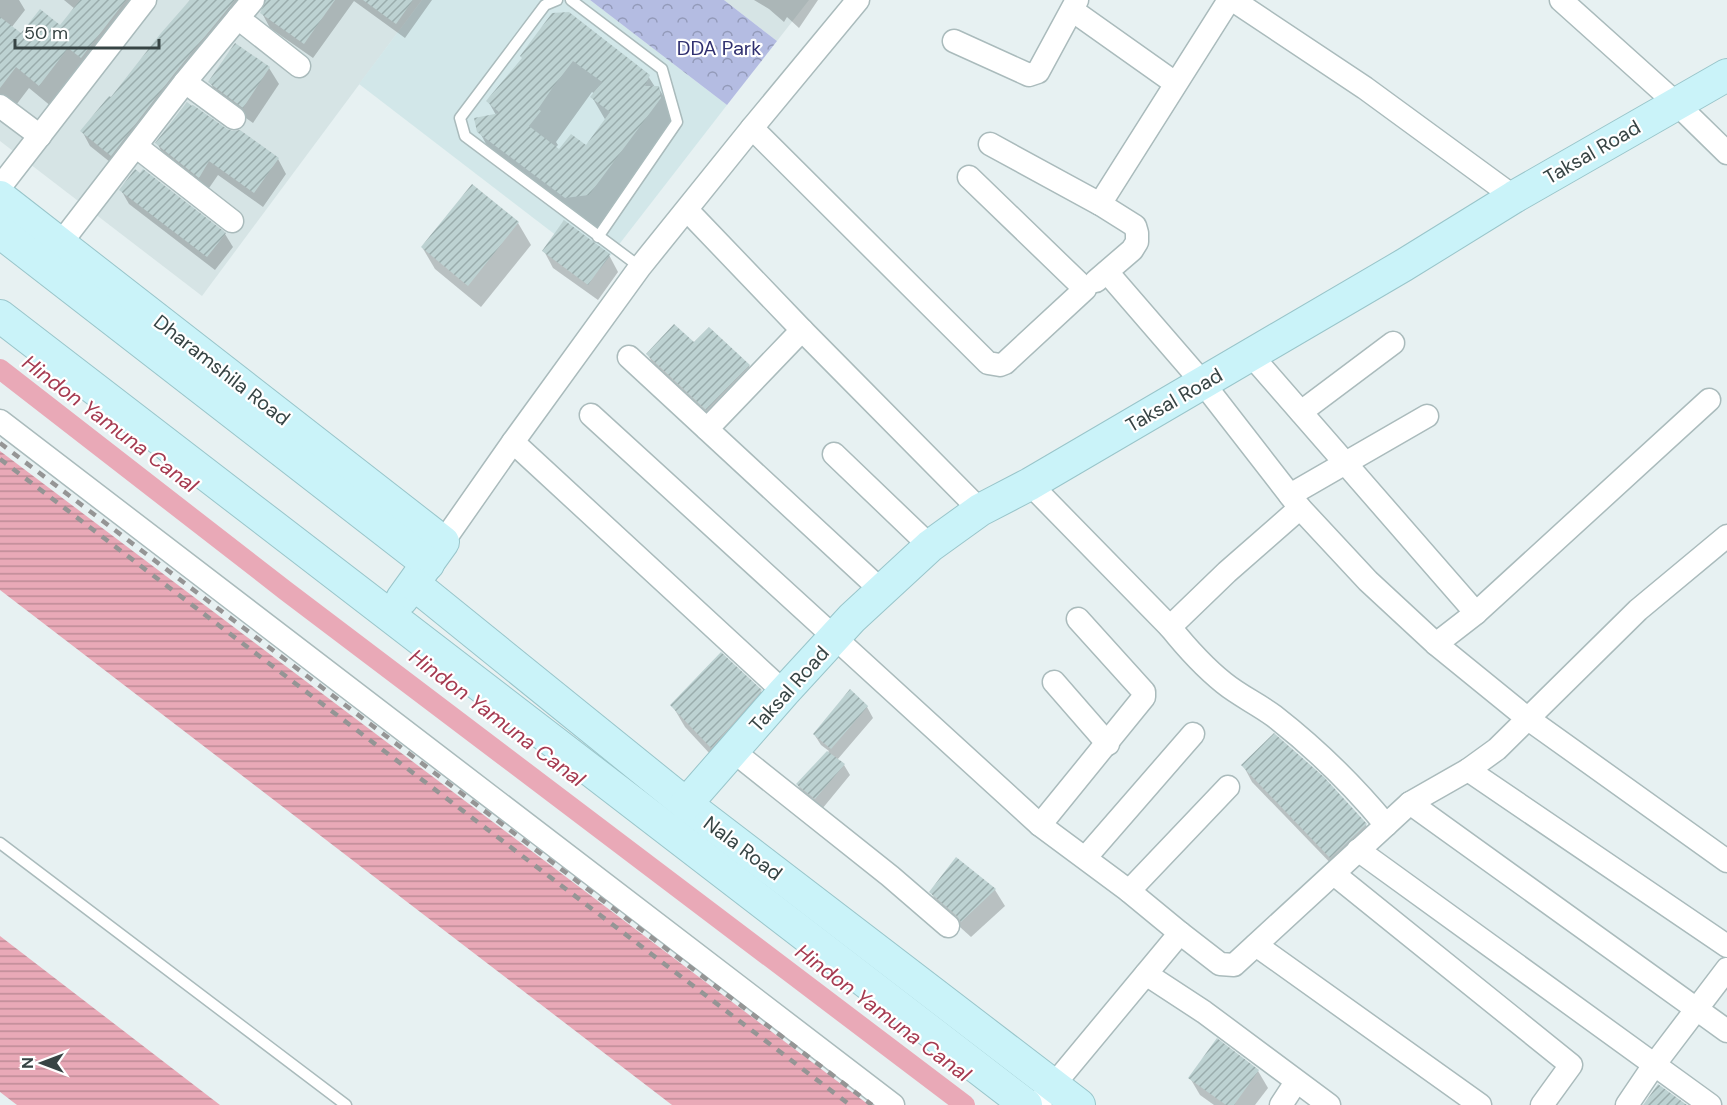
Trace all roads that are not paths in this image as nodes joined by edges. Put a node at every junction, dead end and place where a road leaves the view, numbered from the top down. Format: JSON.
{"nodes":[{"id":1,"x":145,"y":0,"type":"edge"},
{"id":2,"x":253,"y":0,"type":"edge"},
{"id":3,"x":557,"y":0,"type":"edge"},
{"id":4,"x":571,"y":0,"type":"edge"},
{"id":5,"x":858,"y":0,"type":"edge"},
{"id":6,"x":1231,"y":0,"type":"edge"},
{"id":7,"x":1561,"y":0,"type":"edge"},
{"id":8,"x":1074,"y":5,"type":"edge"},
{"id":9,"x":238,"y":18,"type":"junction"},
{"id":10,"x":954,"y":40,"type":"dead end"},
{"id":11,"x":299,"y":66,"type":"dead end"},
{"id":12,"x":1727,"y":75,"type":"edge"},
{"id":13,"x":185,"y":82,"type":"junction"},
{"id":14,"x":1175,"y":83,"type":"junction"},
{"id":15,"x":1678,"y":105,"type":"junction"},
{"id":16,"x":0,"y":106,"type":"edge"},
{"id":17,"x":234,"y":118,"type":"dead end"},
{"id":18,"x":752,"y":128,"type":"junction"},
{"id":19,"x":40,"y":136,"type":"junction"},
{"id":20,"x":990,"y":144,"type":"dead end"},
{"id":21,"x":137,"y":147,"type":"junction"},
{"id":22,"x":1727,"y":153,"type":"edge"},
{"id":23,"x":969,"y":177,"type":"dead end"},
{"id":24,"x":0,"y":187,"type":"edge"},
{"id":25,"x":0,"y":197,"type":"edge"},
{"id":26,"x":1514,"y":197,"type":"junction"},
{"id":27,"x":1100,"y":204,"type":"junction"},
{"id":28,"x":687,"y":210,"type":"junction"},
{"id":29,"x":232,"y":221,"type":"dead end"},
{"id":30,"x":0,"y":232,"type":"edge"},
{"id":31,"x":598,"y":237,"type":"junction"},
{"id":32,"x":60,"y":244,"type":"junction"},
{"id":33,"x":640,"y":267,"type":"junction"},
{"id":34,"x":1107,"y":272,"type":"junction"},
{"id":35,"x":1085,"y":289,"type":"junction"},
{"id":36,"x":0,"y":316,"type":"edge"},
{"id":37,"x":802,"y":330,"type":"junction"},
{"id":38,"x":1393,"y":343,"type":"dead end"},
{"id":39,"x":1251,"y":355,"type":"junction"},
{"id":40,"x":628,"y":357,"type":"dead end"},
{"id":41,"x":1203,"y":383,"type":"junction"},
{"id":42,"x":1709,"y":400,"type":"dead end"},
{"id":43,"x":1301,"y":412,"type":"junction"},
{"id":44,"x":591,"y":415,"type":"dead end"},
{"id":45,"x":1427,"y":416,"type":"dead end"},
{"id":46,"x":0,"y":422,"type":"edge"},
{"id":47,"x":706,"y":429,"type":"junction"},
{"id":48,"x":513,"y":442,"type":"junction"},
{"id":49,"x":834,"y":454,"type":"dead end"},
{"id":50,"x":1344,"y":462,"type":"junction"},
{"id":51,"x":1030,"y":484,"type":"junction"},
{"id":52,"x":1295,"y":501,"type":"junction"},
{"id":53,"x":980,"y":510,"type":"junction"},
{"id":54,"x":1727,"y":536,"type":"edge"},
{"id":55,"x":930,"y":546,"type":"junction"},
{"id":56,"x":428,"y":563,"type":"junction"},
{"id":57,"x":882,"y":591,"type":"junction"},
{"id":58,"x":1476,"y":612,"type":"junction"},
{"id":59,"x":391,"y":615,"type":"junction"},
{"id":60,"x":1078,"y":619,"type":"dead end"},
{"id":61,"x":1170,"y":627,"type":"junction"},
{"id":62,"x":834,"y":638,"type":"junction"},
{"id":63,"x":1436,"y":644,"type":"junction"},
{"id":64,"x":1054,"y":682,"type":"dead end"},
{"id":65,"x":784,"y":692,"type":"junction"},
{"id":66,"x":1527,"y":718,"type":"junction"},
{"id":67,"x":1193,"y":735,"type":"dead end"},
{"id":68,"x":1107,"y":744,"type":"junction"},
{"id":69,"x":733,"y":751,"type":"junction"},
{"id":70,"x":1468,"y":770,"type":"junction"},
{"id":71,"x":1228,"y":787,"type":"dead end"},
{"id":72,"x":1410,"y":803,"type":"junction"},
{"id":73,"x":686,"y":804,"type":"junction"},
{"id":74,"x":1040,"y":825,"type":"junction"},
{"id":75,"x":1386,"y":825,"type":"junction"},
{"id":76,"x":0,"y":843,"type":"edge"},
{"id":77,"x":1358,"y":850,"type":"junction"},
{"id":78,"x":1086,"y":857,"type":"junction"},
{"id":79,"x":1727,"y":861,"type":"edge"},
{"id":80,"x":1334,"y":874,"type":"junction"},
{"id":81,"x":1129,"y":891,"type":"junction"},
{"id":82,"x":948,"y":926,"type":"dead end"},
{"id":83,"x":1180,"y":933,"type":"junction"},
{"id":84,"x":1256,"y":945,"type":"junction"},
{"id":85,"x":1727,"y":946,"type":"edge"},
{"id":86,"x":1727,"y":969,"type":"edge"},
{"id":87,"x":1146,"y":974,"type":"junction"},
{"id":88,"x":1696,"y":1009,"type":"junction"},
{"id":89,"x":980,"y":1029,"type":"junction"},
{"id":90,"x":1727,"y":1031,"type":"edge"},
{"id":91,"x":959,"y":1053,"type":"junction"},
{"id":92,"x":1654,"y":1065,"type":"junction"},
{"id":93,"x":1296,"y":1082,"type":"junction"},
{"id":94,"x":1045,"y":1095,"type":"edge"},
{"id":95,"x":346,"y":1105,"type":"edge"},
{"id":96,"x":893,"y":1105,"type":"edge"},
{"id":97,"x":1026,"y":1105,"type":"edge"},
{"id":98,"x":1079,"y":1105,"type":"edge"},
{"id":99,"x":1281,"y":1105,"type":"edge"},
{"id":100,"x":1329,"y":1105,"type":"edge"},
{"id":101,"x":1480,"y":1105,"type":"edge"},
{"id":102,"x":1542,"y":1105,"type":"edge"},
{"id":103,"x":1627,"y":1105,"type":"edge"},
{"id":104,"x":1710,"y":1105,"type":"edge"}],
"edges":[{"from":1,"to":19,"type":"street"},
{"from":2,"to":9,"type":"street"},
{"from":3,"to":31,"type":"lane"},
{"from":4,"to":31,"type":"lane"},
{"from":5,"to":18,"type":"street"},
{"from":6,"to":14,"type":"street"},
{"from":6,"to":26,"type":"street"},
{"from":7,"to":15,"type":"street"},
{"from":8,"to":10,"type":"street"},
{"from":8,"to":14,"type":"street"},
{"from":9,"to":11,"type":"street"},
{"from":9,"to":13,"type":"street"},
{"from":12,"to":15,"type":"street","name":"Taksal Road"},
{"from":13,"to":17,"type":"street"},
{"from":13,"to":21,"type":"street"},
{"from":14,"to":27,"type":"street"},
{"from":15,"to":22,"type":"street"},
{"from":15,"to":26,"type":"street","name":"Taksal Road"},
{"from":16,"to":19,"type":"street"},
{"from":18,"to":28,"type":"street"},
{"from":18,"to":35,"type":"street"},
{"from":19,"to":24,"type":"street"},
{"from":20,"to":27,"type":"street"},
{"from":21,"to":29,"type":"street"},
{"from":21,"to":32,"type":"street"},
{"from":23,"to":35,"type":"street"},
{"from":25,"to":32,"type":"street","name":"Dharamshila Road"},
{"from":26,"to":39,"type":"street","name":"Taksal Road"},
{"from":27,"to":34,"type":"street"},
{"from":28,"to":33,"type":"street"},
{"from":28,"to":37,"type":"street"},
{"from":30,"to":56,"type":"street","name":"Dharamshila Road"},
{"from":31,"to":33,"type":"lane"},
{"from":32,"to":56,"type":"street","name":"Dharamshila Road"},
{"from":33,"to":48,"type":"street"},
{"from":34,"to":35,"type":"street"},
{"from":34,"to":41,"type":"street"},
{"from":36,"to":59,"type":"street","name":"Nala Road"},
{"from":37,"to":47,"type":"street"},
{"from":37,"to":53,"type":"street"},
{"from":38,"to":43,"type":"street"},
{"from":39,"to":41,"type":"street","name":"Taksal Road"},
{"from":39,"to":43,"type":"street"},
{"from":40,"to":47,"type":"street"},
{"from":41,"to":51,"type":"street","name":"Taksal Road"},
{"from":41,"to":52,"type":"street"},
{"from":42,"to":58,"type":"street"},
{"from":43,"to":50,"type":"street"},
{"from":44,"to":62,"type":"street"},
{"from":45,"to":50,"type":"street"},
{"from":46,"to":96,"type":"street"},
{"from":47,"to":57,"type":"street"},
{"from":48,"to":56,"type":"street"},
{"from":48,"to":65,"type":"street"},
{"from":49,"to":55,"type":"street"},
{"from":50,"to":52,"type":"street"},
{"from":50,"to":58,"type":"street"},
{"from":51,"to":53,"type":"street","name":"Taksal Road"},
{"from":51,"to":61,"type":"street"},
{"from":52,"to":61,"type":"street"},
{"from":52,"to":63,"type":"street"},
{"from":53,"to":55,"type":"street","name":"Taksal Road"},
{"from":54,"to":66,"type":"street"},
{"from":55,"to":57,"type":"street","name":"Taksal Road"},
{"from":56,"to":59,"type":"street"},
{"from":56,"to":73,"type":"street","name":"Nala Road"},
{"from":57,"to":62,"type":"street","name":"Taksal Road"},
{"from":58,"to":63,"type":"street"},
{"from":59,"to":91,"type":"street","name":"Nala Road"},
{"from":60,"to":68,"type":"street"},
{"from":61,"to":75,"type":"street"},
{"from":62,"to":65,"type":"street","name":"Taksal Road"},
{"from":62,"to":74,"type":"street"},
{"from":63,"to":66,"type":"street"},
{"from":64,"to":68,"type":"street"},
{"from":65,"to":69,"type":"street","name":"Taksal Road"},
{"from":66,"to":70,"type":"street"},
{"from":66,"to":79,"type":"street"},
{"from":67,"to":78,"type":"street"},
{"from":68,"to":74,"type":"street"},
{"from":69,"to":73,"type":"street","name":"Taksal Road"},
{"from":69,"to":82,"type":"street"},
{"from":70,"to":72,"type":"street"},
{"from":70,"to":85,"type":"street"},
{"from":71,"to":81,"type":"street"},
{"from":72,"to":75,"type":"street"},
{"from":72,"to":88,"type":"street"},
{"from":73,"to":89,"type":"street","name":"Nala Road"},
{"from":74,"to":78,"type":"street"},
{"from":75,"to":77,"type":"street"},
{"from":76,"to":95,"type":"lane"},
{"from":77,"to":80,"type":"street"},
{"from":77,"to":92,"type":"street"},
{"from":78,"to":81,"type":"street"},
{"from":80,"to":84,"type":"street"},
{"from":80,"to":102,"type":"street"},
{"from":81,"to":83,"type":"street"},
{"from":83,"to":84,"type":"street"},
{"from":83,"to":87,"type":"street"},
{"from":84,"to":101,"type":"street"},
{"from":86,"to":88,"type":"street"},
{"from":87,"to":93,"type":"street"},
{"from":87,"to":94,"type":"street"},
{"from":88,"to":90,"type":"street"},
{"from":88,"to":92,"type":"street"},
{"from":89,"to":91,"type":"street"},
{"from":89,"to":94,"type":"street","name":"Nala Road"},
{"from":91,"to":97,"type":"street","name":"Nala Road"},
{"from":92,"to":103,"type":"street"},
{"from":92,"to":104,"type":"street"},
{"from":93,"to":99,"type":"street"},
{"from":93,"to":100,"type":"street"},
{"from":94,"to":98,"type":"street","name":"Nala Road"}]}
